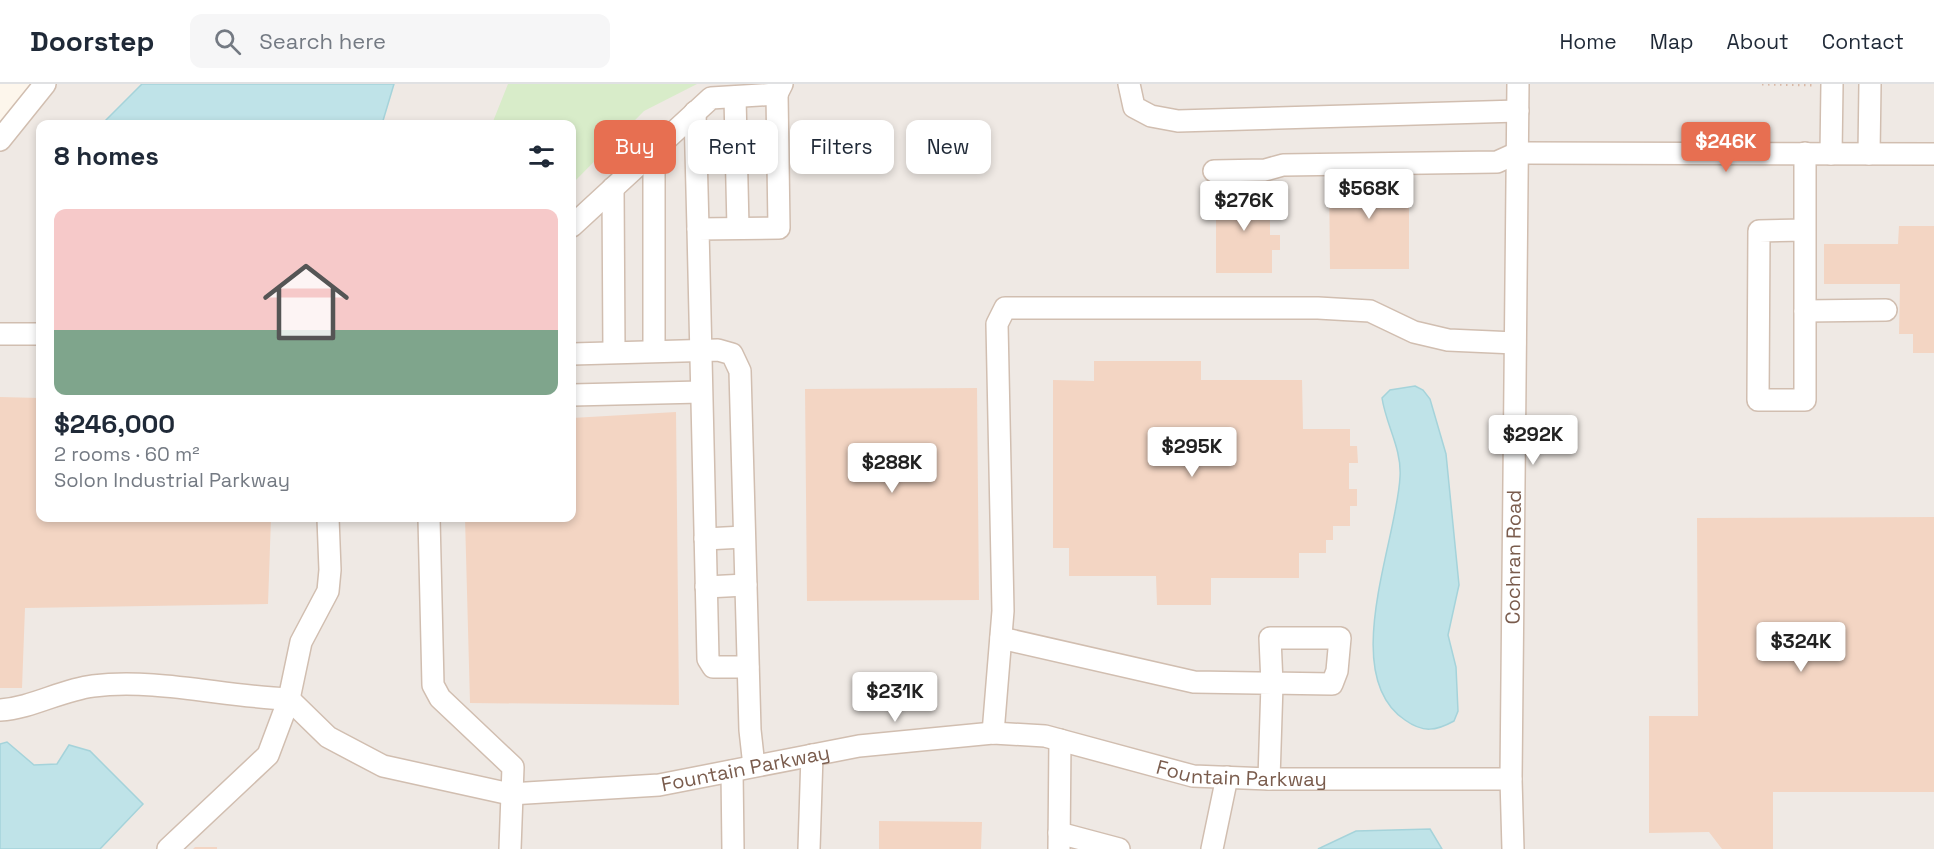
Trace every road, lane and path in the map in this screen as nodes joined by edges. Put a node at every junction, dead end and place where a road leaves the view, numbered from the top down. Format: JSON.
{"nodes":[{"id":1,"x":45,"y":84,"type":"edge"},
{"id":2,"x":1129,"y":84,"type":"edge"},
{"id":3,"x":1518,"y":84,"type":"edge"},
{"id":4,"x":1762,"y":84,"type":"edge"},
{"id":5,"x":1870,"y":84,"type":"edge"},
{"id":6,"x":1832,"y":85,"type":"edge"},
{"id":7,"x":780,"y":89,"type":"edge"},
{"id":8,"x":735,"y":97,"type":"junction"},
{"id":9,"x":1518,"y":111,"type":"junction"},
{"id":10,"x":695,"y":112,"type":"junction"},
{"id":11,"x":676,"y":130,"type":"edge"},
{"id":12,"x":0,"y":140,"type":"edge"},
{"id":13,"x":1517,"y":153,"type":"junction"},
{"id":14,"x":1805,"y":153,"type":"junction"},
{"id":15,"x":1831,"y":154,"type":"junction"},
{"id":16,"x":1869,"y":154,"type":"junction"},
{"id":17,"x":1934,"y":154,"type":"edge"},
{"id":18,"x":1214,"y":171,"type":"dead end"},
{"id":19,"x":628,"y":174,"type":"edge"},
{"id":20,"x":654,"y":174,"type":"edge"},
{"id":21,"x":613,"y":188,"type":"junction"},
{"id":22,"x":576,"y":222,"type":"edge"},
{"id":23,"x":738,"y":228,"type":"junction"},
{"id":24,"x":698,"y":229,"type":"junction"},
{"id":25,"x":1805,"y":230,"type":"junction"},
{"id":26,"x":1886,"y":310,"type":"dead end"},
{"id":27,"x":1805,"y":311,"type":"junction"},
{"id":28,"x":0,"y":334,"type":"edge"},
{"id":29,"x":36,"y":334,"type":"edge"},
{"id":30,"x":1515,"y":343,"type":"junction"},
{"id":31,"x":700,"y":350,"type":"junction"},
{"id":32,"x":654,"y":351,"type":"junction"},
{"id":33,"x":614,"y":352,"type":"junction"},
{"id":34,"x":576,"y":354,"type":"edge"},
{"id":35,"x":701,"y":392,"type":"junction"},
{"id":36,"x":576,"y":395,"type":"edge"},
{"id":37,"x":328,"y":522,"type":"edge"},
{"id":38,"x":429,"y":522,"type":"edge"},
{"id":39,"x":744,"y":537,"type":"junction"},
{"id":40,"x":705,"y":539,"type":"junction"},
{"id":41,"x":746,"y":585,"type":"junction"},
{"id":42,"x":706,"y":587,"type":"junction"},
{"id":43,"x":1001,"y":638,"type":"junction"},
{"id":44,"x":748,"y":667,"type":"junction"},
{"id":45,"x":289,"y":699,"type":"junction"},
{"id":46,"x":0,"y":710,"type":"edge"},
{"id":47,"x":993,"y":733,"type":"junction"},
{"id":48,"x":1060,"y":740,"type":"junction"},
{"id":49,"x":812,"y":755,"type":"junction"},
{"id":50,"x":754,"y":766,"type":"junction"},
{"id":51,"x":732,"y":771,"type":"junction"},
{"id":52,"x":1227,"y":777,"type":"junction"},
{"id":53,"x":1269,"y":779,"type":"junction"},
{"id":54,"x":1510,"y":779,"type":"junction"},
{"id":55,"x":510,"y":794,"type":"junction"},
{"id":56,"x":1059,"y":841,"type":"edge"},
{"id":57,"x":168,"y":849,"type":"edge"},
{"id":58,"x":510,"y":849,"type":"edge"},
{"id":59,"x":733,"y":849,"type":"edge"},
{"id":60,"x":809,"y":849,"type":"edge"},
{"id":61,"x":1119,"y":849,"type":"edge"},
{"id":62,"x":1212,"y":849,"type":"edge"},
{"id":63,"x":1513,"y":849,"type":"edge"}],
"edges":[{"from":1,"to":12,"type":"street"},
{"from":2,"to":9,"type":"street"},
{"from":3,"to":9,"type":"street","name":"Cochran Road"},
{"from":4,"to":6,"type":"path"},
{"from":5,"to":16,"type":"street"},
{"from":6,"to":15,"type":"street"},
{"from":7,"to":8,"type":"street"},
{"from":7,"to":23,"type":"street"},
{"from":8,"to":10,"type":"street"},
{"from":8,"to":23,"type":"street"},
{"from":9,"to":13,"type":"street","name":"Cochran Road"},
{"from":10,"to":11,"type":"street"},
{"from":10,"to":24,"type":"street"},
{"from":13,"to":14,"type":"street"},
{"from":13,"to":18,"type":"street"},
{"from":13,"to":30,"type":"street","name":"Cochran Road"},
{"from":14,"to":15,"type":"street"},
{"from":14,"to":25,"type":"street"},
{"from":15,"to":16,"type":"street"},
{"from":16,"to":17,"type":"street"},
{"from":19,"to":21,"type":"street"},
{"from":20,"to":32,"type":"street"},
{"from":21,"to":22,"type":"street"},
{"from":21,"to":33,"type":"street"},
{"from":23,"to":24,"type":"street"},
{"from":24,"to":31,"type":"street"},
{"from":25,"to":27,"type":"street"},
{"from":25,"to":27,"type":"street"},
{"from":26,"to":27,"type":"street"},
{"from":28,"to":29,"type":"street"},
{"from":30,"to":43,"type":"street"},
{"from":30,"to":54,"type":"street","name":"Cochran Road"},
{"from":31,"to":32,"type":"street"},
{"from":31,"to":35,"type":"street"},
{"from":31,"to":39,"type":"street"},
{"from":32,"to":33,"type":"street"},
{"from":33,"to":34,"type":"street"},
{"from":35,"to":36,"type":"street"},
{"from":35,"to":40,"type":"street"},
{"from":37,"to":45,"type":"street"},
{"from":38,"to":55,"type":"street"},
{"from":39,"to":40,"type":"street"},
{"from":39,"to":41,"type":"street"},
{"from":40,"to":42,"type":"street"},
{"from":41,"to":42,"type":"street"},
{"from":41,"to":44,"type":"street"},
{"from":42,"to":44,"type":"street"},
{"from":43,"to":47,"type":"street"},
{"from":43,"to":53,"type":"street"},
{"from":44,"to":50,"type":"street"},
{"from":45,"to":46,"type":"street"},
{"from":45,"to":55,"type":"street","name":"Fountain Parkway"},
{"from":45,"to":57,"type":"street"},
{"from":47,"to":48,"type":"street","name":"Fountain Parkway"},
{"from":47,"to":49,"type":"street","name":"Fountain Parkway"},
{"from":48,"to":52,"type":"street","name":"Fountain Parkway"},
{"from":48,"to":56,"type":"street"},
{"from":49,"to":50,"type":"street","name":"Fountain Parkway"},
{"from":49,"to":60,"type":"street"},
{"from":50,"to":51,"type":"street","name":"Fountain Parkway"},
{"from":51,"to":55,"type":"street","name":"Fountain Parkway"},
{"from":51,"to":59,"type":"street"},
{"from":52,"to":53,"type":"street","name":"Fountain Parkway"},
{"from":52,"to":62,"type":"street"},
{"from":53,"to":54,"type":"street","name":"Fountain Parkway"},
{"from":54,"to":63,"type":"street","name":"Cochran Road"},
{"from":55,"to":58,"type":"street"},
{"from":56,"to":61,"type":"street"}]}
